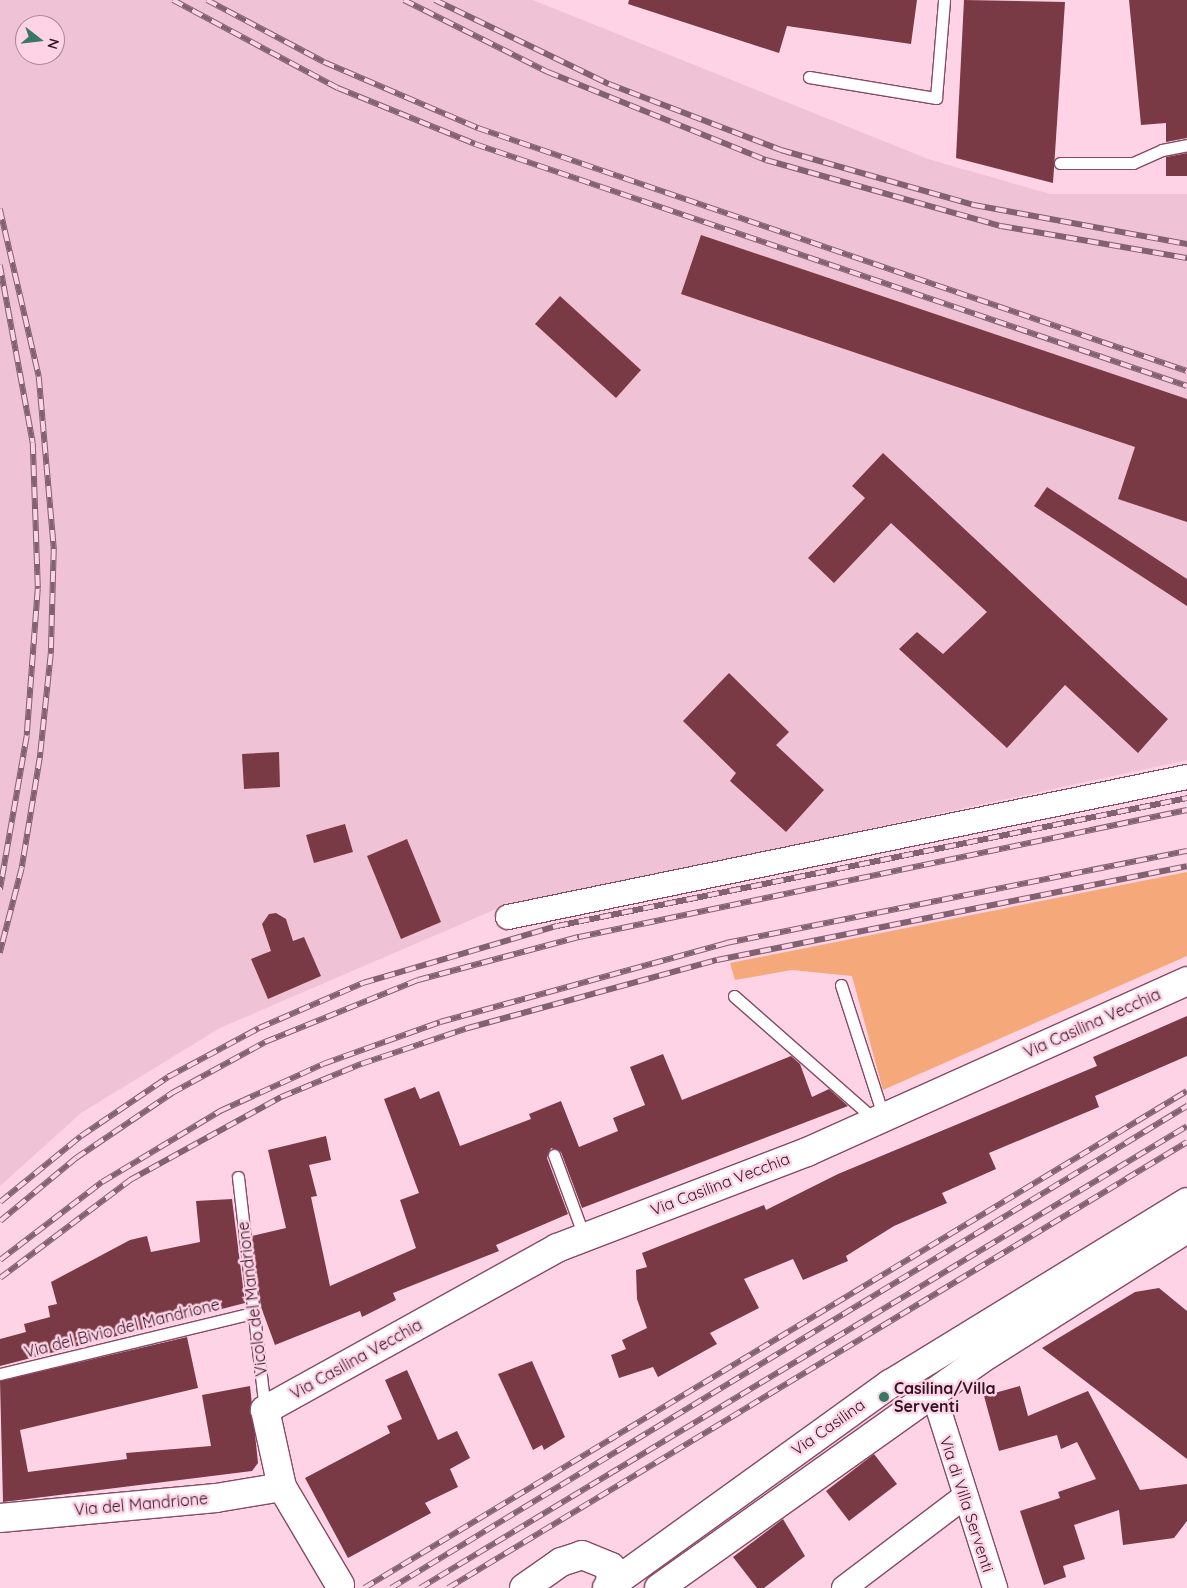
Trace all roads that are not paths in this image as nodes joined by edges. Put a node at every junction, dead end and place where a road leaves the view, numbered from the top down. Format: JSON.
{"nodes":[{"id":1,"x":944,"y":0,"type":"edge"},
{"id":2,"x":809,"y":77,"type":"dead end"},
{"id":3,"x":1187,"y":145,"type":"edge"},
{"id":4,"x":1060,"y":163,"type":"dead end"},
{"id":5,"x":1187,"y":776,"type":"edge"},
{"id":6,"x":508,"y":917,"type":"dead end"},
{"id":7,"x":1187,"y":980,"type":"edge"},
{"id":8,"x":841,"y":985,"type":"dead end"},
{"id":9,"x":734,"y":996,"type":"dead end"},
{"id":10,"x":880,"y":1119,"type":"junction"},
{"id":11,"x":554,"y":1155,"type":"dead end"},
{"id":12,"x":238,"y":1177,"type":"dead end"},
{"id":13,"x":1187,"y":1202,"type":"edge"},
{"id":14,"x":1187,"y":1229,"type":"edge"},
{"id":15,"x":584,"y":1236,"type":"junction"},
{"id":16,"x":252,"y":1314,"type":"junction"},
{"id":17,"x":0,"y":1374,"type":"edge"},
{"id":18,"x":932,"y":1392,"type":"junction"},
{"id":19,"x":266,"y":1416,"type":"junction"},
{"id":20,"x":282,"y":1487,"type":"junction"},
{"id":21,"x":964,"y":1497,"type":"junction"},
{"id":22,"x":0,"y":1518,"type":"edge"},
{"id":23,"x":340,"y":1585,"type":"dead end"},
{"id":24,"x":609,"y":1587,"type":"edge"},
{"id":25,"x":524,"y":1588,"type":"edge"},
{"id":26,"x":659,"y":1588,"type":"edge"},
{"id":27,"x":844,"y":1588,"type":"edge"},
{"id":28,"x":995,"y":1588,"type":"edge"}],
"edges":[{"from":1,"to":2,"type":"lane"},
{"from":3,"to":4,"type":"lane"},
{"from":5,"to":6,"type":"street"},
{"from":7,"to":10,"type":"street","name":"Via Casilina Vecchia"},
{"from":8,"to":10,"type":"lane"},
{"from":9,"to":10,"type":"lane"},
{"from":10,"to":15,"type":"street","name":"Via Casilina Vecchia"},
{"from":11,"to":15,"type":"lane"},
{"from":12,"to":16,"type":"lane","name":"Vicolo del Mandrione"},
{"from":13,"to":24,"type":"street","name":"Via Casilina"},
{"from":14,"to":18,"type":"street","name":"Via Casilina"},
{"from":15,"to":19,"type":"street","name":"Via Casilina Vecchia"},
{"from":16,"to":17,"type":"lane","name":"Via del Bivio del Mandrione"},
{"from":16,"to":19,"type":"lane","name":"Vicolo del Mandrione"},
{"from":18,"to":21,"type":"street","name":"Via di Villa Serventi"},
{"from":18,"to":26,"type":"street","name":"Via Casilina"},
{"from":19,"to":20,"type":"street"},
{"from":20,"to":22,"type":"street","name":"Via del Mandrione"},
{"from":20,"to":23,"type":"street"},
{"from":21,"to":27,"type":"street"},
{"from":21,"to":28,"type":"street","name":"Via di Villa Serventi"},
{"from":24,"to":25,"type":"street"}]}
